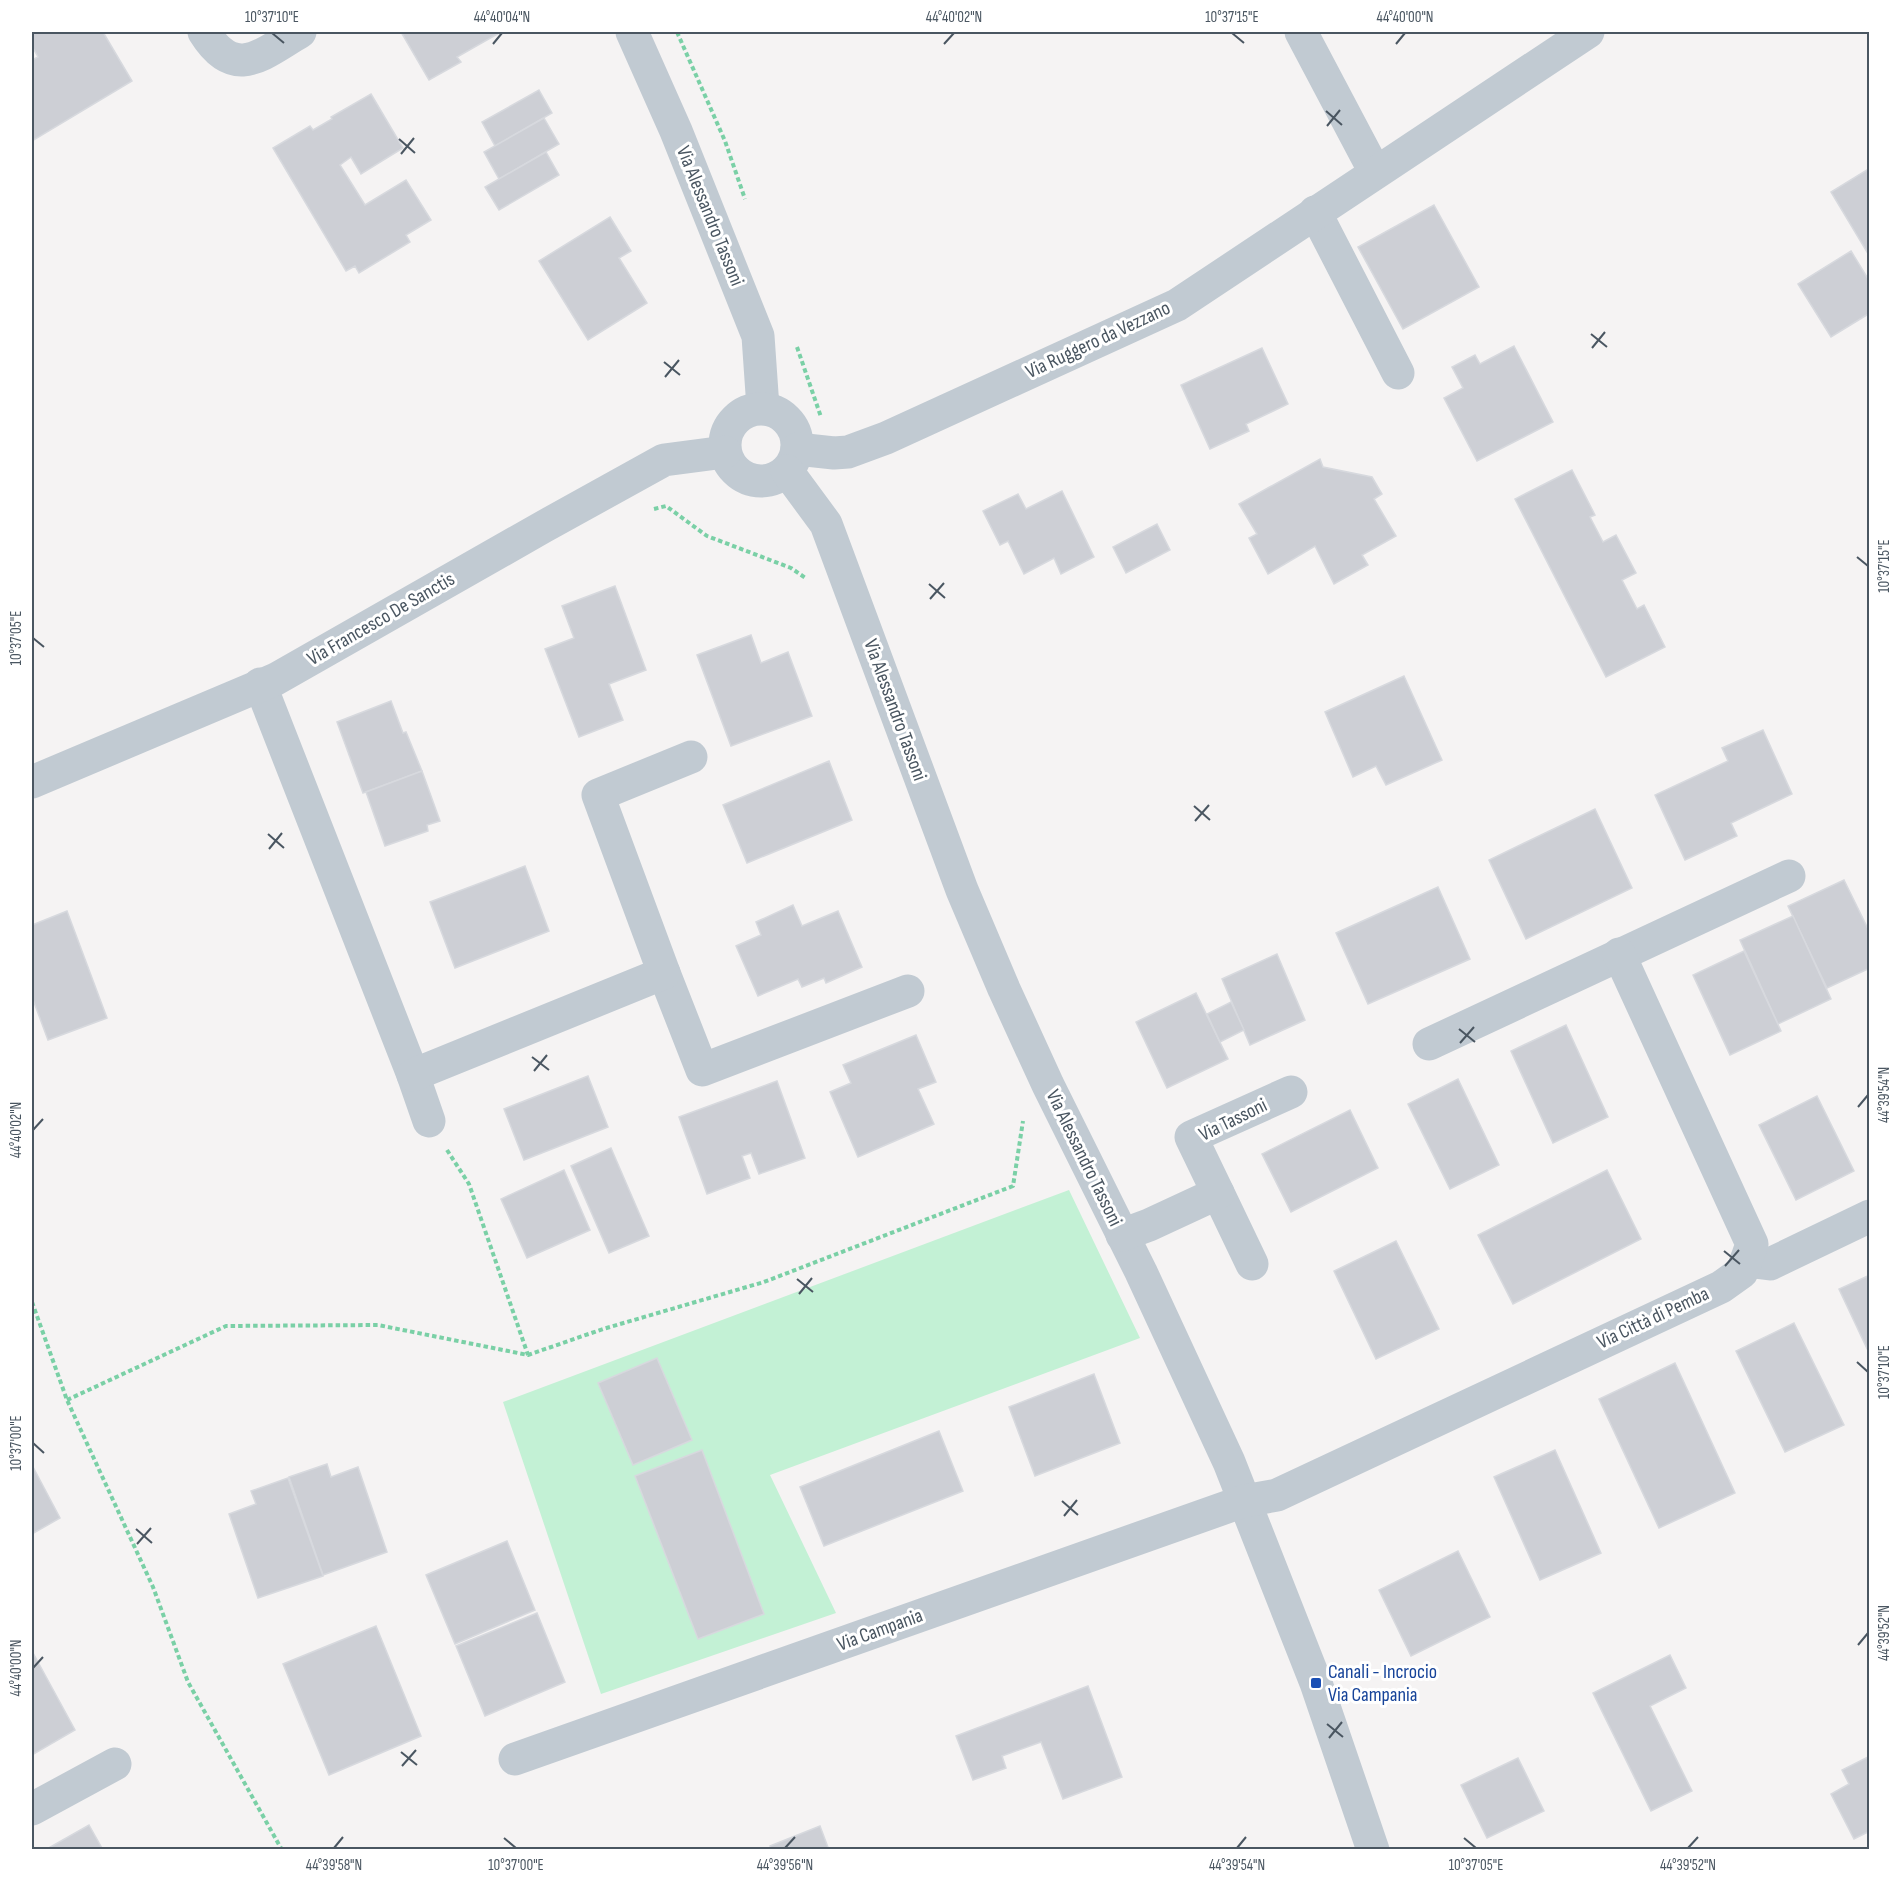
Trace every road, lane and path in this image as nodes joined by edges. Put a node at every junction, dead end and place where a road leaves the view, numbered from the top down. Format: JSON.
{"nodes":[{"id":1,"x":204,"y":32,"type":"edge"},
{"id":2,"x":300,"y":32,"type":"edge"},
{"id":3,"x":632,"y":32,"type":"edge"},
{"id":4,"x":1301,"y":32,"type":"edge"},
{"id":5,"x":1588,"y":32,"type":"edge"},
{"id":6,"x":1375,"y":172,"type":"junction"},
{"id":7,"x":1315,"y":212,"type":"junction"},
{"id":8,"x":1398,"y":374,"type":"dead end"},
{"id":9,"x":763,"y":408,"type":"junction"},
{"id":10,"x":725,"y":452,"type":"junction"},
{"id":11,"x":792,"y":460,"type":"junction"},
{"id":12,"x":260,"y":684,"type":"junction"},
{"id":13,"x":691,"y":757,"type":"dead end"},
{"id":14,"x":32,"y":782,"type":"edge"},
{"id":15,"x":1789,"y":876,"type":"dead end"},
{"id":16,"x":1619,"y":954,"type":"junction"},
{"id":17,"x":664,"y":973,"type":"junction"},
{"id":18,"x":908,"y":992,"type":"dead end"},
{"id":19,"x":1429,"y":1044,"type":"dead end"},
{"id":20,"x":413,"y":1075,"type":"junction"},
{"id":21,"x":1291,"y":1092,"type":"dead end"},
{"id":22,"x":429,"y":1121,"type":"joint"},
{"id":23,"x":1218,"y":1193,"type":"junction"},
{"id":24,"x":1869,"y":1216,"type":"edge"},
{"id":25,"x":1122,"y":1235,"type":"junction"},
{"id":26,"x":1746,"y":1261,"type":"junction"},
{"id":27,"x":1252,"y":1264,"type":"dead end"},
{"id":28,"x":32,"y":1302,"type":"edge"},
{"id":29,"x":528,"y":1355,"type":"dead end"},
{"id":30,"x":1244,"y":1501,"type":"junction"},
{"id":31,"x":515,"y":1759,"type":"dead end"},
{"id":32,"x":115,"y":1764,"type":"dead end"},
{"id":33,"x":32,"y":1809,"type":"edge"},
{"id":34,"x":282,"y":1850,"type":"edge"},
{"id":35,"x":1373,"y":1850,"type":"edge"}],
"edges":[{"from":1,"to":2,"type":"street"},
{"from":3,"to":9,"type":"street","name":"Via Alessandro Tassoni"},
{"from":4,"to":6,"type":"street"},
{"from":5,"to":6,"type":"street","name":"Via Ruggero da Vezzano"},
{"from":6,"to":7,"type":"street","name":"Via Ruggero da Vezzano"},
{"from":7,"to":8,"type":"street"},
{"from":7,"to":11,"type":"street","name":"Via Ruggero da Vezzano"},
{"from":9,"to":10,"type":"street"},
{"from":9,"to":11,"type":"street"},
{"from":10,"to":11,"type":"street"},
{"from":10,"to":12,"type":"street","name":"Via Francesco De Sanctis"},
{"from":11,"to":25,"type":"street","name":"Via Alessandro Tassoni"},
{"from":12,"to":14,"type":"street","name":"Via Francesco De Sanctis"},
{"from":12,"to":20,"type":"street"},
{"from":13,"to":17,"type":"street"},
{"from":15,"to":16,"type":"street"},
{"from":16,"to":19,"type":"street"},
{"from":16,"to":26,"type":"street"},
{"from":17,"to":18,"type":"street"},
{"from":17,"to":20,"type":"street"},
{"from":20,"to":22,"type":"street"},
{"from":21,"to":23,"type":"street","name":"Via Tassoni"},
{"from":22,"to":29,"type":"path"},
{"from":23,"to":25,"type":"street"},
{"from":23,"to":27,"type":"street"},
{"from":24,"to":26,"type":"street"},
{"from":25,"to":30,"type":"street","name":"Via Alessandro Tassoni"},
{"from":26,"to":30,"type":"street","name":"Via Città di Pemba"},
{"from":28,"to":34,"type":"path"},
{"from":30,"to":31,"type":"street","name":"Via Campania"},
{"from":30,"to":35,"type":"street","name":"Via Alessandro Tassoni"},
{"from":32,"to":33,"type":"street"}]}
